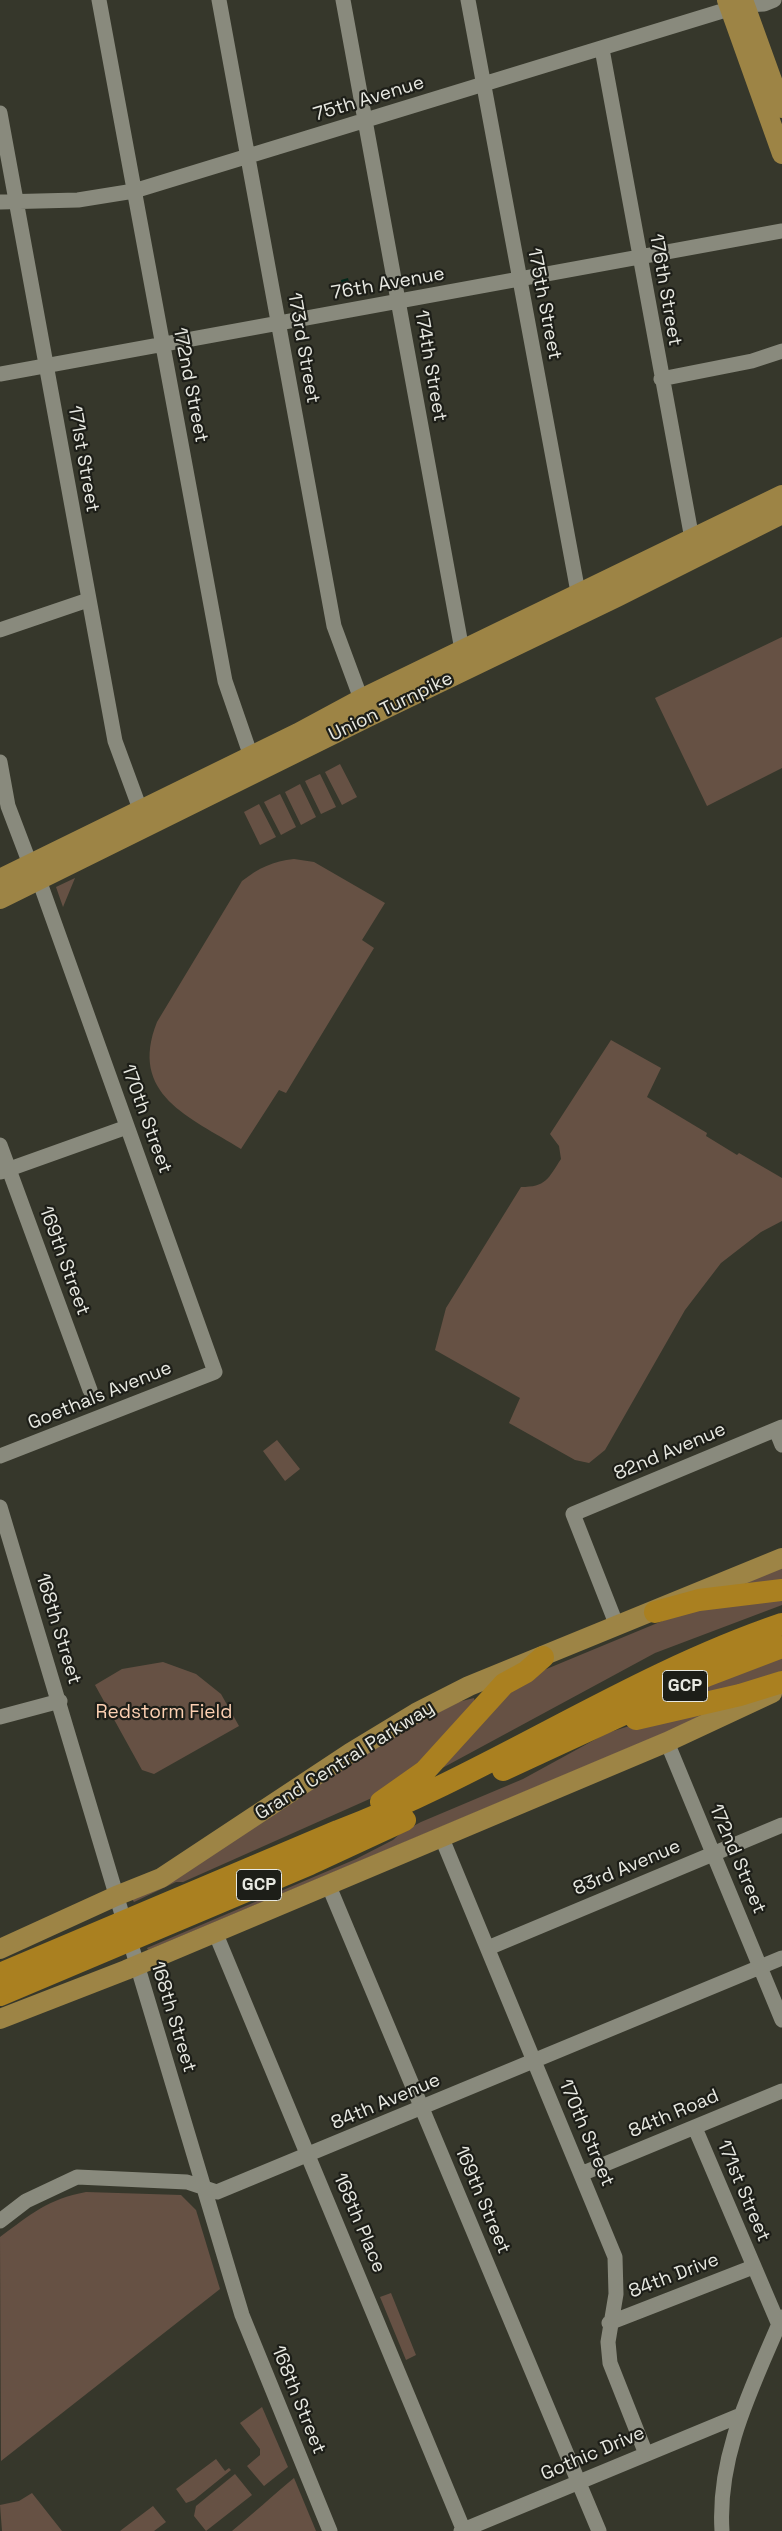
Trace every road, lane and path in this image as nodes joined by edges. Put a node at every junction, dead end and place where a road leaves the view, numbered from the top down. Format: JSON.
{"nodes":[{"id":1,"x":99,"y":0,"type":"edge"},
{"id":2,"x":219,"y":0,"type":"edge"},
{"id":3,"x":344,"y":0,"type":"edge"},
{"id":4,"x":468,"y":0,"type":"edge"},
{"id":5,"x":774,"y":0,"type":"edge"},
{"id":6,"x":739,"y":3,"type":"edge"},
{"id":7,"x":602,"y":49,"type":"junction"},
{"id":8,"x":484,"y":85,"type":"junction"},
{"id":9,"x":782,"y":108,"type":"edge"},
{"id":10,"x":0,"y":113,"type":"edge"},
{"id":11,"x":366,"y":121,"type":"junction"},
{"id":12,"x":782,"y":154,"type":"edge"},
{"id":13,"x":248,"y":157,"type":"junction"},
{"id":14,"x":134,"y":191,"type":"junction"},
{"id":15,"x":16,"y":201,"type":"junction"},
{"id":16,"x":0,"y":202,"type":"edge"},
{"id":17,"x":782,"y":231,"type":"edge"},
{"id":18,"x":640,"y":258,"type":"junction"},
{"id":19,"x":519,"y":280,"type":"junction"},
{"id":20,"x":398,"y":302,"type":"junction"},
{"id":21,"x":278,"y":324,"type":"junction"},
{"id":22,"x":162,"y":345,"type":"junction"},
{"id":23,"x":782,"y":351,"type":"edge"},
{"id":24,"x":46,"y":366,"type":"junction"},
{"id":25,"x":0,"y":374,"type":"edge"},
{"id":26,"x":661,"y":379,"type":"junction"},
{"id":27,"x":782,"y":495,"type":"edge"},
{"id":28,"x":782,"y":514,"type":"edge"},
{"id":29,"x":692,"y":539,"type":"junction"},
{"id":30,"x":578,"y":595,"type":"junction"},
{"id":31,"x":88,"y":600,"type":"junction"},
{"id":32,"x":583,"y":614,"type":"junction"},
{"id":33,"x":0,"y":630,"type":"edge"},
{"id":34,"x":462,"y":650,"type":"junction"},
{"id":35,"x":361,"y":699,"type":"junction"},
{"id":36,"x":0,"y":762,"type":"edge"},
{"id":37,"x":254,"y":765,"type":"junction"},
{"id":38,"x":140,"y":809,"type":"junction"},
{"id":39,"x":34,"y":872,"type":"junction"},
{"id":40,"x":0,"y":879,"type":"edge"},
{"id":41,"x":0,"y":899,"type":"edge"},
{"id":42,"x":127,"y":1127,"type":"junction"},
{"id":43,"x":0,"y":1145,"type":"edge"},
{"id":44,"x":4,"y":1171,"type":"edge"},
{"id":45,"x":215,"y":1372,"type":"joint"},
{"id":46,"x":90,"y":1390,"type":"dead end"},
{"id":47,"x":779,"y":1428,"type":"edge"},
{"id":48,"x":782,"y":1445,"type":"edge"},
{"id":49,"x":0,"y":1456,"type":"edge"},
{"id":50,"x":0,"y":1507,"type":"edge"},
{"id":51,"x":782,"y":1558,"type":"edge"},
{"id":52,"x":782,"y":1590,"type":"edge"},
{"id":53,"x":655,"y":1612,"type":"junction"},
{"id":54,"x":782,"y":1624,"type":"edge"},
{"id":55,"x":617,"y":1626,"type":"junction"},
{"id":56,"x":782,"y":1647,"type":"edge"},
{"id":57,"x":543,"y":1657,"type":"junction"},
{"id":58,"x":782,"y":1682,"type":"edge"},
{"id":59,"x":782,"y":1689,"type":"edge"},
{"id":60,"x":60,"y":1701,"type":"junction"},
{"id":61,"x":0,"y":1717,"type":"edge"},
{"id":62,"x":591,"y":1731,"type":"junction"},
{"id":63,"x":666,"y":1742,"type":"junction"},
{"id":64,"x":782,"y":1825,"type":"edge"},
{"id":65,"x":338,"y":1831,"type":"junction"},
{"id":66,"x":441,"y":1836,"type":"junction"},
{"id":67,"x":714,"y":1854,"type":"junction"},
{"id":68,"x":328,"y":1884,"type":"junction"},
{"id":69,"x":117,"y":1902,"type":"junction"},
{"id":70,"x":215,"y":1932,"type":"junction"},
{"id":71,"x":0,"y":1948,"type":"edge"},
{"id":72,"x":488,"y":1948,"type":"junction"},
{"id":73,"x":782,"y":1958,"type":"edge"},
{"id":74,"x":135,"y":1959,"type":"junction"},
{"id":75,"x":761,"y":1967,"type":"junction"},
{"id":76,"x":0,"y":1974,"type":"edge"},
{"id":77,"x":0,"y":1995,"type":"edge"},
{"id":78,"x":0,"y":2020,"type":"edge"},
{"id":79,"x":782,"y":2020,"type":"edge"},
{"id":80,"x":534,"y":2061,"type":"junction"},
{"id":81,"x":782,"y":2091,"type":"edge"},
{"id":82,"x":422,"y":2108,"type":"junction"},
{"id":83,"x":694,"y":2128,"type":"junction"},
{"id":84,"x":308,"y":2155,"type":"junction"},
{"id":85,"x":581,"y":2174,"type":"junction"},
{"id":86,"x":204,"y":2186,"type":"junction"},
{"id":87,"x":0,"y":2221,"type":"edge"},
{"id":88,"x":753,"y":2267,"type":"junction"},
{"id":89,"x":610,"y":2323,"type":"junction"},
{"id":90,"x":781,"y":2323,"type":"edge"},
{"id":91,"x":741,"y":2415,"type":"junction"},
{"id":92,"x":646,"y":2454,"type":"junction"},
{"id":93,"x":578,"y":2482,"type":"junction"},
{"id":94,"x":330,"y":2531,"type":"edge"},
{"id":95,"x":463,"y":2531,"type":"edge"},
{"id":96,"x":598,"y":2531,"type":"edge"},
{"id":97,"x":722,"y":2531,"type":"edge"}],
"edges":[{"from":1,"to":14,"type":"street","name":"172nd Street"},
{"from":2,"to":13,"type":"street","name":"173rd Street"},
{"from":3,"to":11,"type":"street","name":"174th Street"},
{"from":4,"to":8,"type":"street","name":"175th Street"},
{"from":5,"to":6,"type":"street","name":"75th Avenue"},
{"from":6,"to":7,"type":"street","name":"75th Avenue"},
{"from":6,"to":9,"type":"main road"},
{"from":6,"to":12,"type":"main road"},
{"from":7,"to":8,"type":"street","name":"75th Avenue"},
{"from":7,"to":18,"type":"street","name":"176th Street"},
{"from":8,"to":11,"type":"street","name":"75th Avenue"},
{"from":8,"to":19,"type":"street","name":"175th Street"},
{"from":10,"to":15,"type":"street","name":"171st Street"},
{"from":11,"to":13,"type":"street","name":"75th Avenue"},
{"from":11,"to":20,"type":"street","name":"174th Street"},
{"from":13,"to":14,"type":"street","name":"75th Avenue"},
{"from":13,"to":21,"type":"street","name":"173rd Street"},
{"from":14,"to":15,"type":"street","name":"75th Avenue"},
{"from":14,"to":22,"type":"street","name":"172nd Street"},
{"from":15,"to":16,"type":"street","name":"75th Avenue"},
{"from":15,"to":24,"type":"street","name":"171st Street"},
{"from":17,"to":18,"type":"street","name":"76th Avenue"},
{"from":18,"to":19,"type":"street","name":"76th Avenue"},
{"from":18,"to":26,"type":"street","name":"176th Street"},
{"from":19,"to":20,"type":"street","name":"76th Avenue"},
{"from":19,"to":30,"type":"street","name":"175th Street"},
{"from":20,"to":21,"type":"street","name":"76th Avenue"},
{"from":20,"to":34,"type":"street","name":"174th Street"},
{"from":21,"to":22,"type":"street","name":"76th Avenue"},
{"from":21,"to":35,"type":"street","name":"173rd Street"},
{"from":22,"to":24,"type":"street","name":"76th Avenue"},
{"from":22,"to":37,"type":"street","name":"172nd Street"},
{"from":23,"to":26,"type":"street"},
{"from":24,"to":25,"type":"street","name":"76th Avenue"},
{"from":24,"to":31,"type":"street","name":"171st Street"},
{"from":26,"to":29,"type":"street","name":"176th Street"},
{"from":27,"to":29,"type":"main road","name":"Union Turnpike"},
{"from":28,"to":32,"type":"main road","name":"Union Turnpike"},
{"from":29,"to":30,"type":"main road","name":"Union Turnpike"},
{"from":30,"to":32,"type":"street","name":"175th Street"},
{"from":30,"to":34,"type":"main road","name":"Union Turnpike"},
{"from":31,"to":33,"type":"street"},
{"from":31,"to":38,"type":"street","name":"171st Street"},
{"from":32,"to":37,"type":"main road","name":"Union Turnpike"},
{"from":34,"to":35,"type":"main road","name":"Union Turnpike"},
{"from":35,"to":37,"type":"main road","name":"Union Turnpike"},
{"from":36,"to":39,"type":"street","name":"170th Street"},
{"from":37,"to":38,"type":"main road","name":"Union Turnpike"},
{"from":37,"to":39,"type":"main road","name":"Union Turnpike"},
{"from":38,"to":39,"type":"main road","name":"Union Turnpike"},
{"from":39,"to":40,"type":"main road","name":"Union Turnpike"},
{"from":39,"to":41,"type":"main road","name":"Union Turnpike"},
{"from":39,"to":42,"type":"street","name":"170th Street"},
{"from":42,"to":44,"type":"street"},
{"from":42,"to":45,"type":"street","name":"170th Street"},
{"from":43,"to":44,"type":"street","name":"169th Street"},
{"from":44,"to":46,"type":"street","name":"169th Street"},
{"from":45,"to":49,"type":"street","name":"Goethals Avenue"},
{"from":47,"to":48,"type":"street"},
{"from":47,"to":55,"type":"street","name":"82nd Avenue"},
{"from":50,"to":60,"type":"street","name":"168th Street"},
{"from":51,"to":53,"type":"main road","name":"Grand Central Parkway"},
{"from":52,"to":53,"type":"highway"},
{"from":53,"to":55,"type":"main road","name":"Grand Central Parkway"},
{"from":54,"to":65,"type":"highway","number":"GCP"},
{"from":55,"to":57,"type":"main road","name":"Grand Central Parkway"},
{"from":56,"to":62,"type":"highway","number":"GCP"},
{"from":57,"to":65,"type":"highway"},
{"from":57,"to":69,"type":"main road","name":"Grand Central Parkway"},
{"from":58,"to":62,"type":"highway"},
{"from":59,"to":63,"type":"main road"},
{"from":60,"to":61,"type":"street"},
{"from":60,"to":69,"type":"street","name":"168th Street"},
{"from":62,"to":77,"type":"highway","number":"GCP"},
{"from":63,"to":66,"type":"main road"},
{"from":63,"to":67,"type":"street","name":"172nd Street"},
{"from":64,"to":67,"type":"street","name":"83rd Avenue"},
{"from":65,"to":76,"type":"highway","number":"GCP"},
{"from":66,"to":68,"type":"main road"},
{"from":66,"to":72,"type":"street","name":"170th Street"},
{"from":67,"to":72,"type":"street","name":"83rd Avenue"},
{"from":67,"to":75,"type":"street","name":"172nd Street"},
{"from":68,"to":70,"type":"main road"},
{"from":68,"to":82,"type":"street","name":"169th Street"},
{"from":69,"to":71,"type":"main road","name":"Grand Central Parkway"},
{"from":69,"to":74,"type":"street","name":"168th Street"},
{"from":70,"to":74,"type":"main road"},
{"from":70,"to":84,"type":"street","name":"168th Place"},
{"from":72,"to":80,"type":"street","name":"170th Street"},
{"from":73,"to":75,"type":"street","name":"84th Avenue"},
{"from":74,"to":78,"type":"main road"},
{"from":74,"to":86,"type":"street","name":"168th Street"},
{"from":75,"to":79,"type":"street","name":"172nd Street"},
{"from":75,"to":80,"type":"street","name":"84th Avenue"},
{"from":80,"to":82,"type":"street","name":"84th Avenue"},
{"from":80,"to":85,"type":"street","name":"170th Street"},
{"from":81,"to":83,"type":"street","name":"84th Road"},
{"from":82,"to":84,"type":"street","name":"84th Avenue"},
{"from":82,"to":93,"type":"street","name":"169th Street"},
{"from":83,"to":85,"type":"street","name":"84th Road"},
{"from":83,"to":88,"type":"street","name":"171st Street"},
{"from":84,"to":86,"type":"street","name":"84th Avenue"},
{"from":84,"to":95,"type":"street","name":"168th Place"},
{"from":85,"to":89,"type":"street","name":"170th Street"},
{"from":86,"to":87,"type":"street","name":"84th Avenue"},
{"from":86,"to":94,"type":"street","name":"168th Street"},
{"from":88,"to":89,"type":"street","name":"84th Drive"},
{"from":88,"to":90,"type":"street","name":"171st Street"},
{"from":89,"to":92,"type":"street","name":"170th Street"},
{"from":90,"to":91,"type":"street"},
{"from":91,"to":92,"type":"street","name":"Gothic Drive"},
{"from":91,"to":97,"type":"street"},
{"from":92,"to":93,"type":"street","name":"Gothic Drive"},
{"from":93,"to":95,"type":"street","name":"Gothic Drive"},
{"from":93,"to":96,"type":"street","name":"169th Street"}]}
